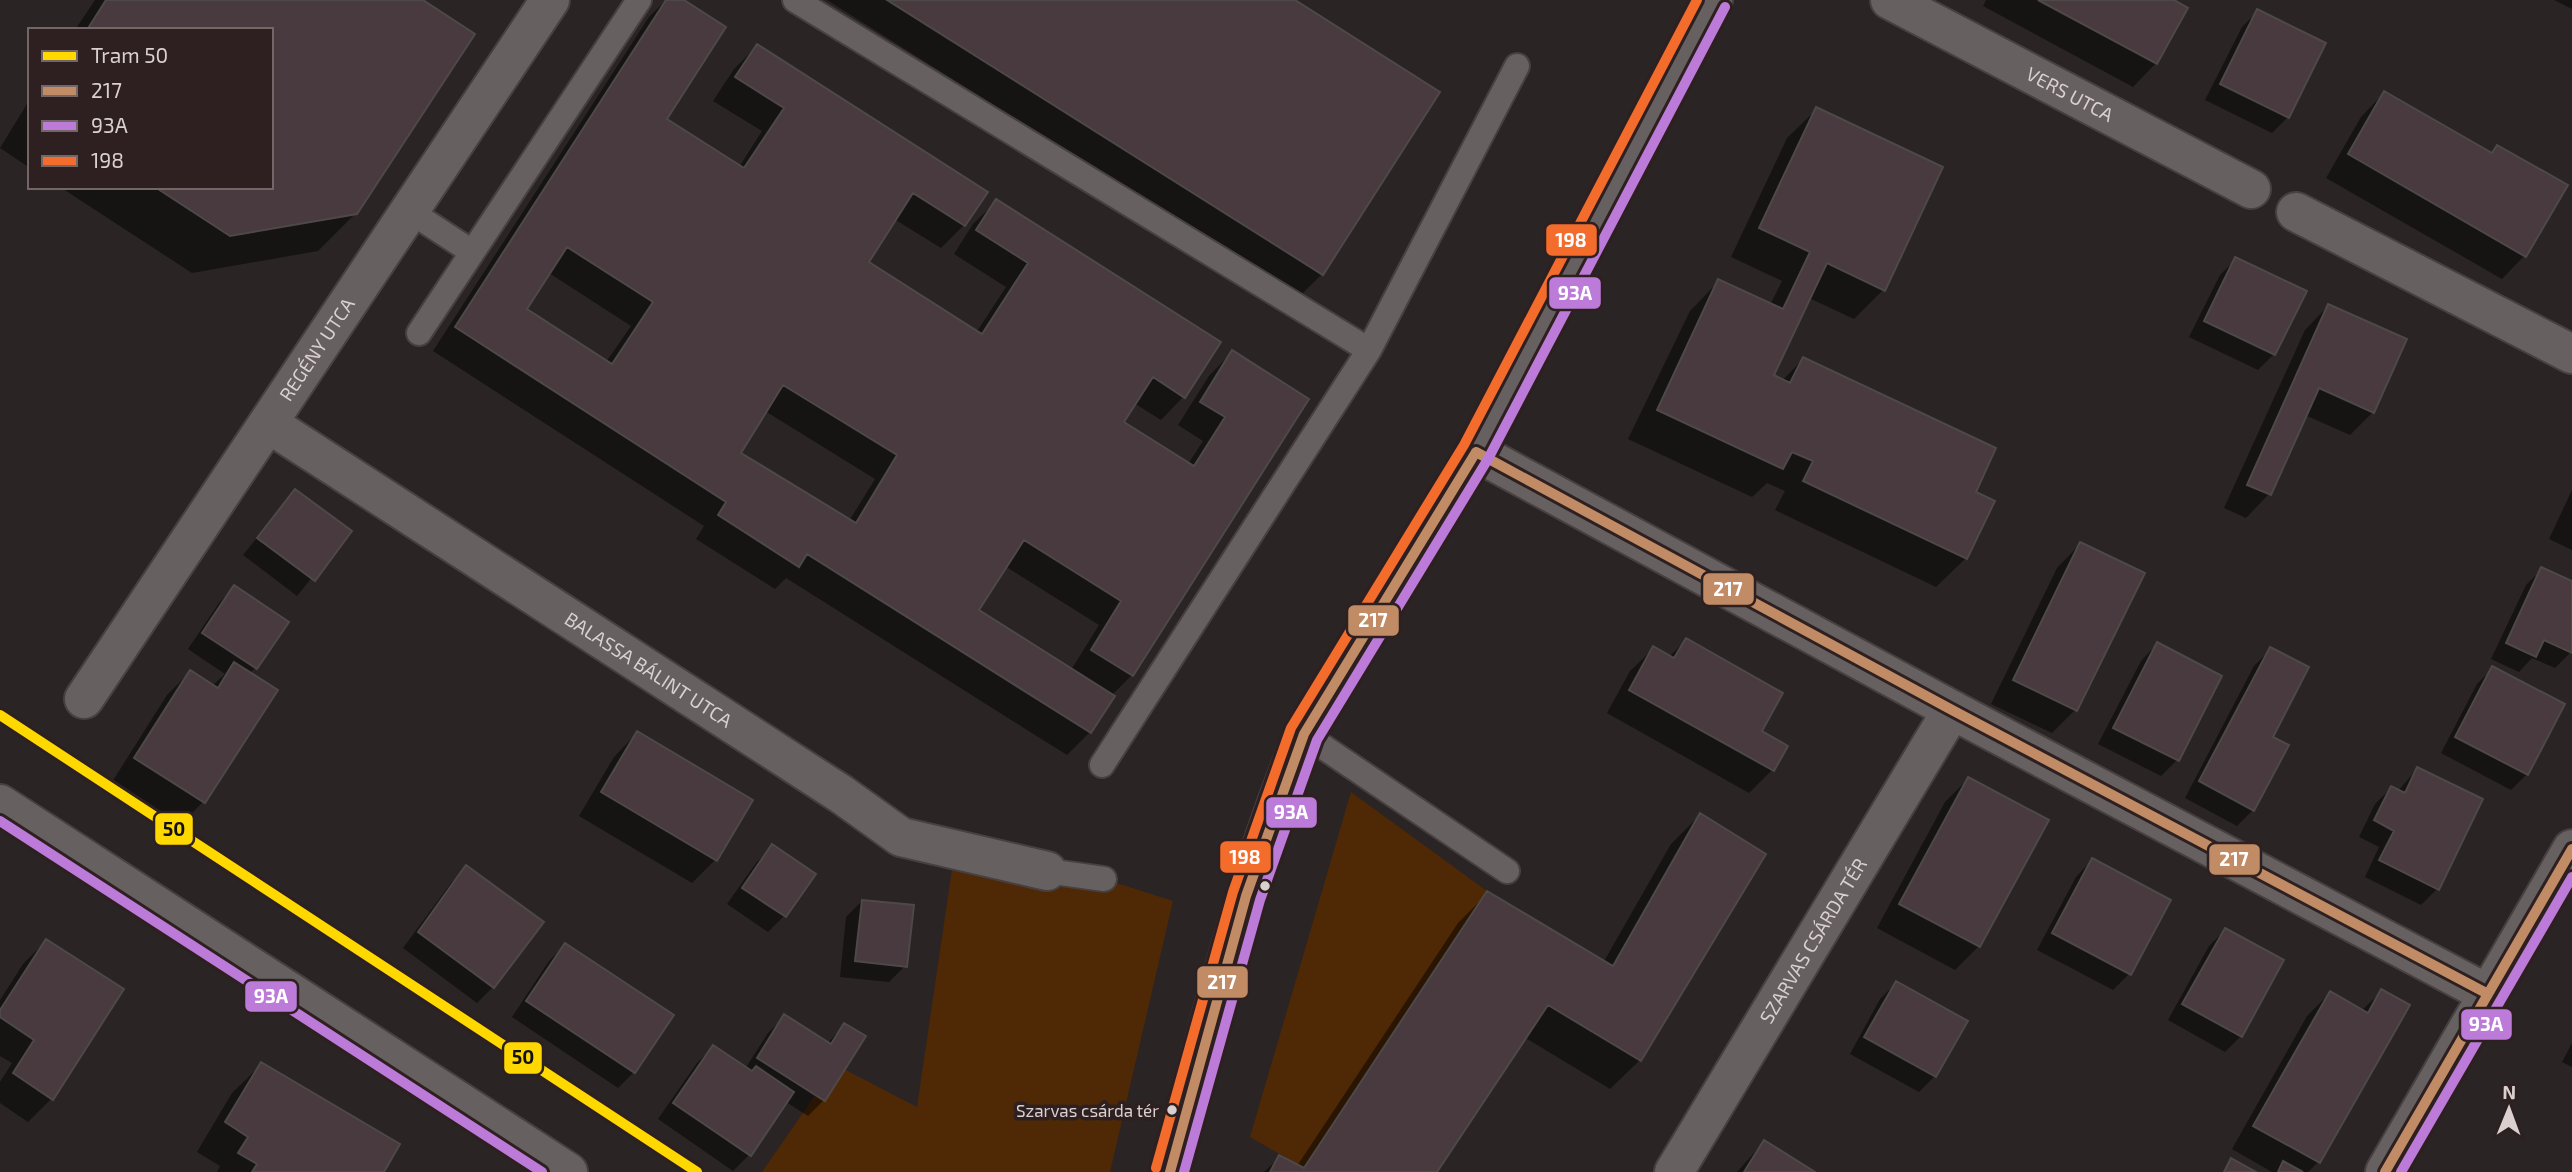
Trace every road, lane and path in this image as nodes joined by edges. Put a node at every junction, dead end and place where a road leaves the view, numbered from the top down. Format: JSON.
{"nodes":[{"id":1,"x":550,"y":0,"type":"edge"},
{"id":2,"x":639,"y":0,"type":"edge"},
{"id":3,"x":795,"y":0,"type":"edge"},
{"id":4,"x":1713,"y":0,"type":"edge"},
{"id":5,"x":1890,"y":0,"type":"edge"},
{"id":6,"x":1517,"y":66,"type":"dead end"},
{"id":7,"x":2251,"y":189,"type":"dead end"},
{"id":8,"x":408,"y":210,"type":"junction"},
{"id":9,"x":2296,"y":212,"type":"dead end"},
{"id":10,"x":472,"y":252,"type":"junction"},
{"id":11,"x":419,"y":333,"type":"dead end"},
{"id":12,"x":1369,"y":350,"type":"junction"},
{"id":13,"x":2572,"y":354,"type":"edge"},
{"id":14,"x":269,"y":424,"type":"junction"},
{"id":15,"x":1476,"y":452,"type":"junction"},
{"id":16,"x":84,"y":699,"type":"dead end"},
{"id":17,"x":1952,"y":710,"type":"junction"},
{"id":18,"x":1304,"y":734,"type":"junction"},
{"id":19,"x":1102,"y":765,"type":"dead end"},
{"id":20,"x":1,"y":806,"type":"edge"},
{"id":21,"x":2572,"y":849,"type":"edge"},
{"id":22,"x":1047,"y":871,"type":"joint"},
{"id":23,"x":1507,"y":871,"type":"dead end"},
{"id":24,"x":1104,"y":878,"type":"dead end"},
{"id":25,"x":2488,"y":994,"type":"junction"},
{"id":26,"x":568,"y":1172,"type":"edge"},
{"id":27,"x":1170,"y":1172,"type":"edge"},
{"id":28,"x":1674,"y":1172,"type":"edge"},
{"id":29,"x":2385,"y":1172,"type":"edge"}],
"edges":[{"from":1,"to":8,"type":"street","name":"REGÉNY UTCA"},
{"from":2,"to":10,"type":"lane"},
{"from":3,"to":12,"type":"lane"},
{"from":4,"to":15,"type":"street"},
{"from":5,"to":7,"type":"street","name":"VERS UTCA"},
{"from":6,"to":12,"type":"lane"},
{"from":8,"to":10,"type":"lane"},
{"from":8,"to":14,"type":"street","name":"REGÉNY UTCA"},
{"from":9,"to":13,"type":"street"},
{"from":10,"to":11,"type":"lane"},
{"from":12,"to":19,"type":"lane"},
{"from":14,"to":16,"type":"street","name":"REGÉNY UTCA"},
{"from":14,"to":22,"type":"street","name":"BALASSA BÁLINT UTCA"},
{"from":15,"to":17,"type":"street"},
{"from":15,"to":18,"type":"street"},
{"from":17,"to":25,"type":"street"},
{"from":17,"to":28,"type":"street","name":"SZARVAS CSÁRDA TÉR"},
{"from":18,"to":23,"type":"lane"},
{"from":18,"to":27,"type":"street"},
{"from":20,"to":26,"type":"street"},
{"from":21,"to":25,"type":"street"},
{"from":22,"to":24,"type":"lane"},
{"from":25,"to":29,"type":"street"}]}
